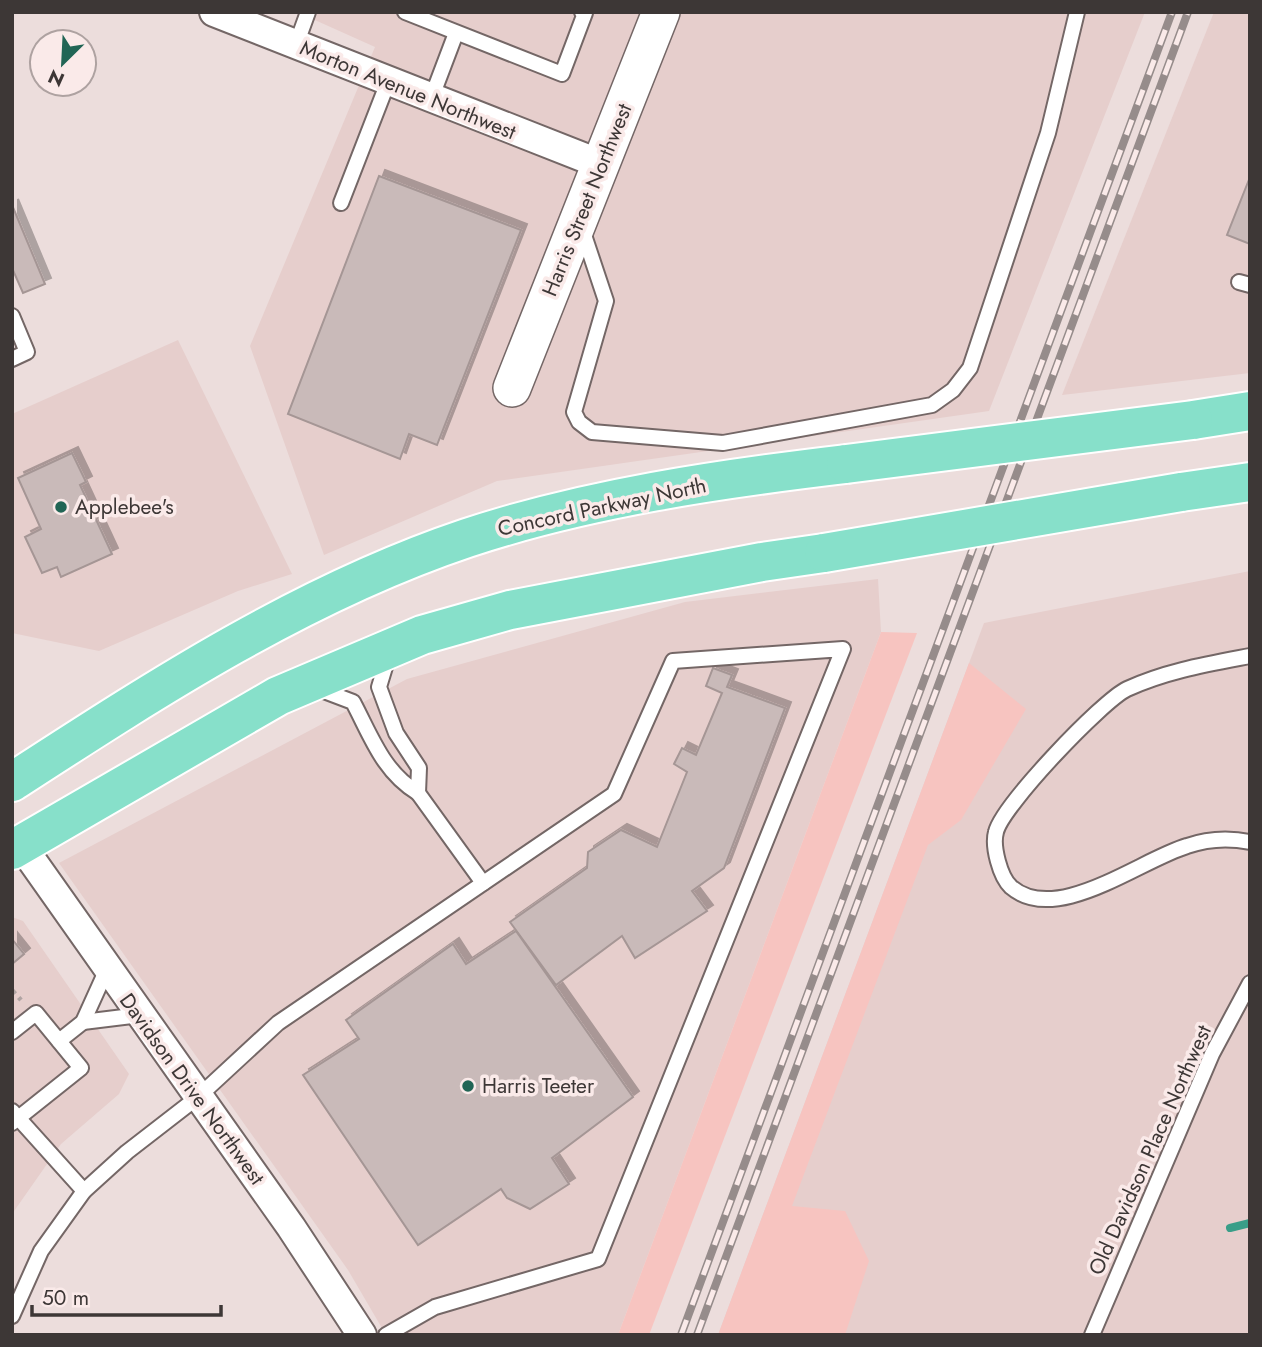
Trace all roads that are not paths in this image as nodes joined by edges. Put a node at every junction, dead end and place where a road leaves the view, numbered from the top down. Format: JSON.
{"nodes":[{"id":1,"x":214,"y":12,"type":"edge"},
{"id":2,"x":308,"y":12,"type":"edge"},
{"id":3,"x":405,"y":12,"type":"edge"},
{"id":4,"x":583,"y":12,"type":"edge"},
{"id":5,"x":661,"y":12,"type":"edge"},
{"id":6,"x":1077,"y":12,"type":"edge"},
{"id":7,"x":456,"y":33,"type":"junction"},
{"id":8,"x":296,"y":45,"type":"junction"},
{"id":9,"x":387,"y":82,"type":"junction"},
{"id":10,"x":432,"y":99,"type":"junction"},
{"id":11,"x":603,"y":165,"type":"junction"},
{"id":12,"x":341,"y":203,"type":"dead end"},
{"id":13,"x":580,"y":221,"type":"junction"},
{"id":14,"x":12,"y":316,"type":"edge"},
{"id":15,"x":12,"y":359,"type":"edge"},
{"id":16,"x":512,"y":388,"type":"dead end"},
{"id":17,"x":1250,"y":411,"type":"edge"},
{"id":18,"x":1250,"y":482,"type":"edge"},
{"id":19,"x":391,"y":647,"type":"junction"},
{"id":20,"x":1250,"y":656,"type":"edge"},
{"id":21,"x":305,"y":684,"type":"junction"},
{"id":22,"x":12,"y":782,"type":"edge"},
{"id":23,"x":418,"y":793,"type":"junction"},
{"id":24,"x":1250,"y":842,"type":"edge"},
{"id":25,"x":17,"y":848,"type":"edge"},
{"id":26,"x":483,"y":883,"type":"junction"},
{"id":27,"x":107,"y":969,"type":"junction"},
{"id":28,"x":1250,"y":983,"type":"edge"},
{"id":29,"x":140,"y":1015,"type":"junction"},
{"id":30,"x":83,"y":1022,"type":"junction"},
{"id":31,"x":12,"y":1032,"type":"edge"},
{"id":32,"x":59,"y":1041,"type":"junction"},
{"id":33,"x":198,"y":1097,"type":"junction"},
{"id":34,"x":14,"y":1117,"type":"edge"},
{"id":35,"x":84,"y":1191,"type":"junction"},
{"id":36,"x":12,"y":1316,"type":"edge"},
{"id":37,"x":362,"y":1335,"type":"edge"},
{"id":38,"x":386,"y":1335,"type":"edge"},
{"id":39,"x":1092,"y":1335,"type":"edge"}],
"edges":[{"from":1,"to":8,"type":"street","name":"Morton Avenue Northwest"},
{"from":2,"to":8,"type":"lane"},
{"from":3,"to":7,"type":"lane"},
{"from":4,"to":7,"type":"lane"},
{"from":5,"to":11,"type":"street","name":"Harris Street Northwest"},
{"from":6,"to":13,"type":"lane"},
{"from":7,"to":10,"type":"lane"},
{"from":8,"to":9,"type":"street","name":"Morton Avenue Northwest"},
{"from":9,"to":10,"type":"street","name":"Morton Avenue Northwest"},
{"from":9,"to":12,"type":"lane"},
{"from":10,"to":11,"type":"street","name":"Morton Avenue Northwest"},
{"from":11,"to":13,"type":"street","name":"Harris Street Northwest"},
{"from":13,"to":16,"type":"street","name":"Harris Street Northwest"},
{"from":14,"to":15,"type":"lane"},
{"from":17,"to":22,"type":"highway","name":"Concord Parkway North","bridge":true},
{"from":18,"to":19,"type":"highway","bridge":true},
{"from":19,"to":21,"type":"highway"},
{"from":19,"to":23,"type":"lane"},
{"from":20,"to":24,"type":"lane"},
{"from":21,"to":23,"type":"lane"},
{"from":21,"to":25,"type":"highway"},
{"from":23,"to":26,"type":"lane"},
{"from":25,"to":27,"type":"street","name":"Davidson Drive Northwest"},
{"from":26,"to":33,"type":"lane"},
{"from":26,"to":38,"type":"lane"},
{"from":27,"to":29,"type":"street","name":"Davidson Drive Northwest"},
{"from":27,"to":30,"type":"lane"},
{"from":28,"to":39,"type":"lane","name":"Old Davidson Place Northwest"},
{"from":29,"to":30,"type":"lane"},
{"from":29,"to":33,"type":"street","name":"Davidson Drive Northwest"},
{"from":30,"to":32,"type":"lane"},
{"from":31,"to":32,"type":"lane"},
{"from":32,"to":34,"type":"lane"},
{"from":33,"to":35,"type":"lane"},
{"from":33,"to":37,"type":"street","name":"Davidson Drive Northwest"},
{"from":34,"to":35,"type":"lane"},
{"from":35,"to":36,"type":"lane"}]}
